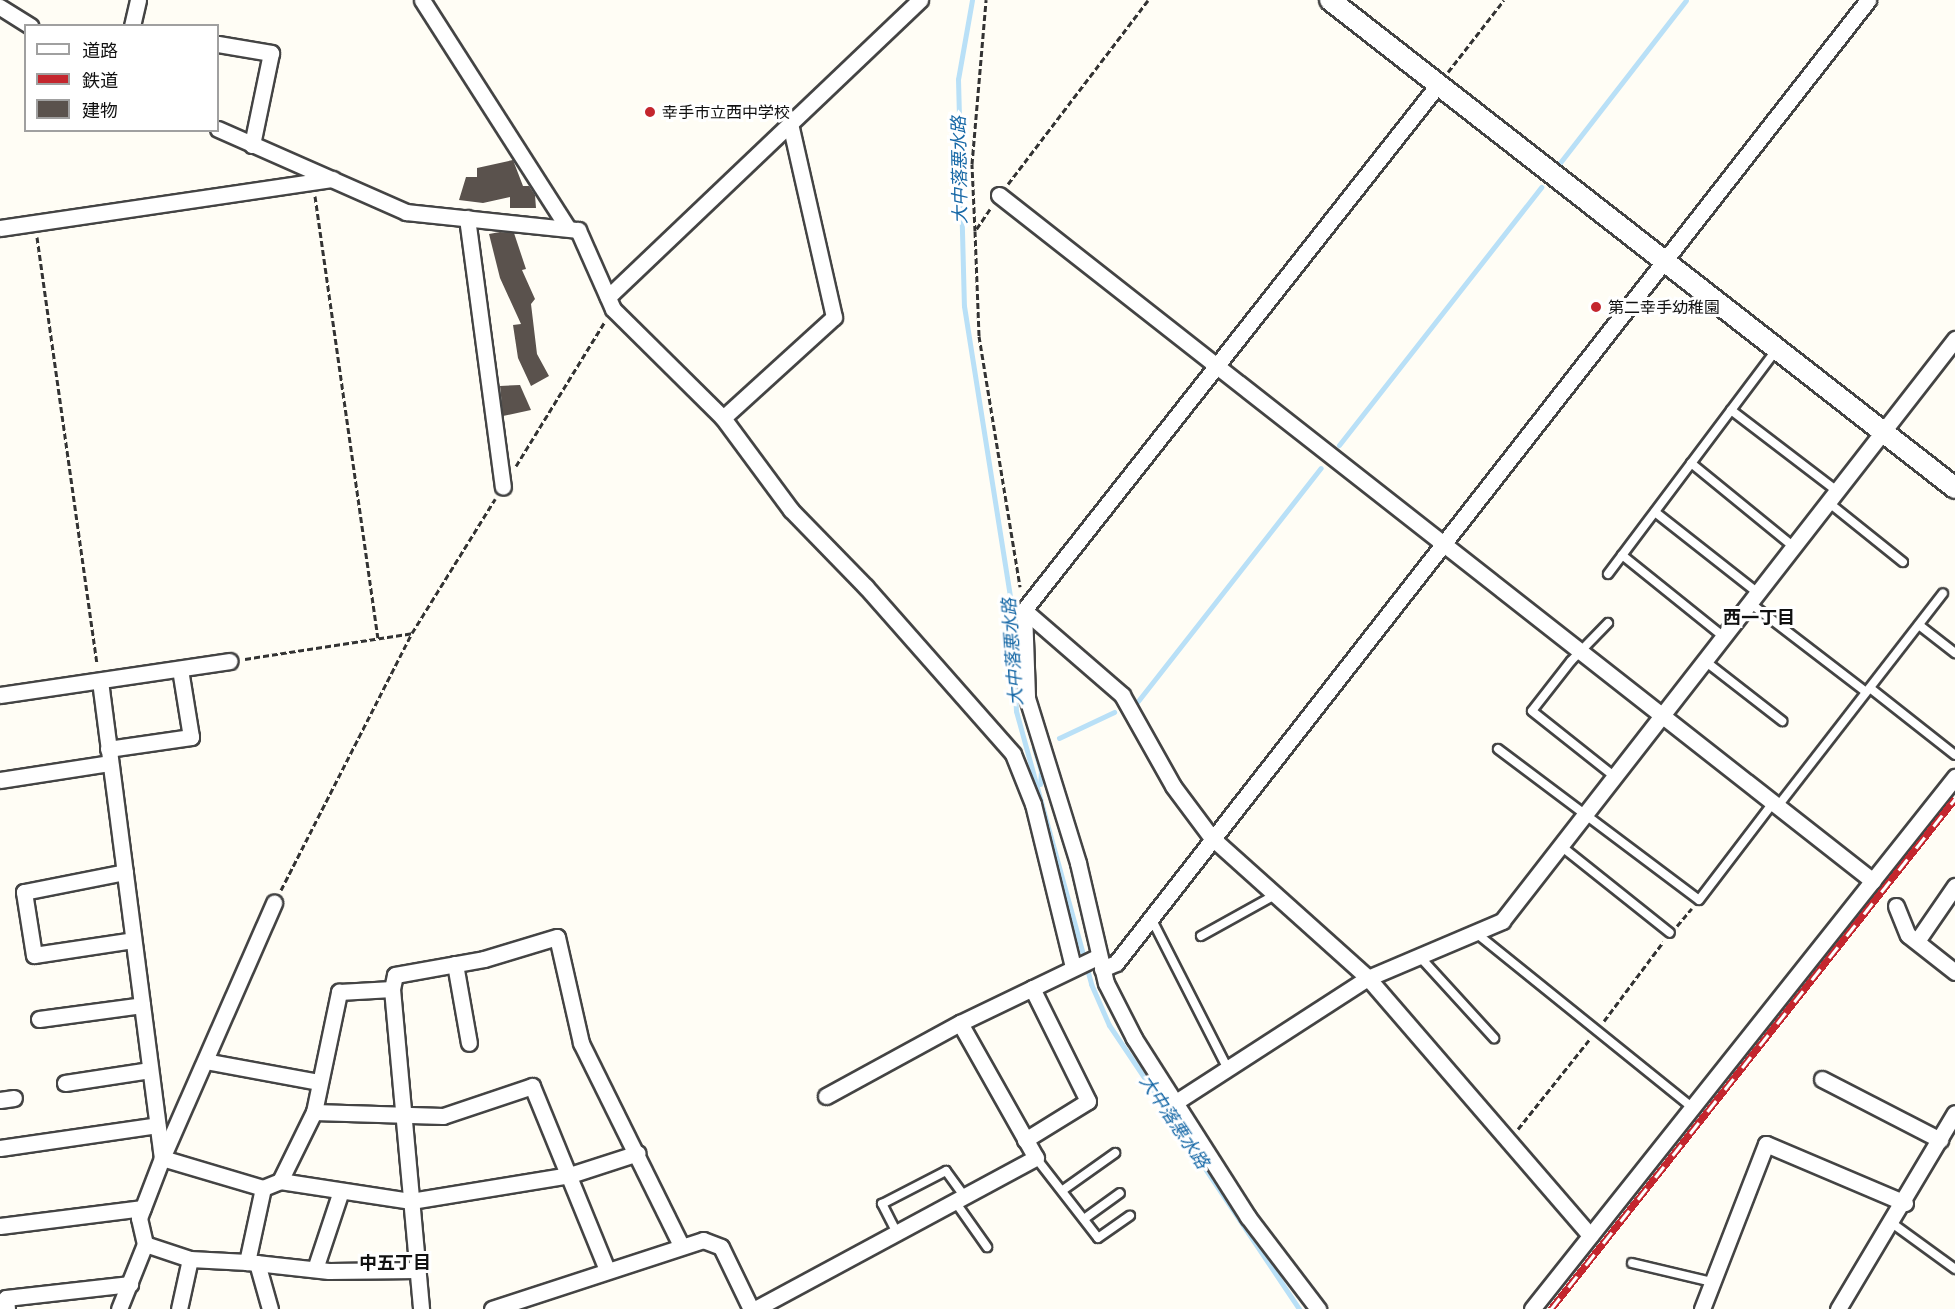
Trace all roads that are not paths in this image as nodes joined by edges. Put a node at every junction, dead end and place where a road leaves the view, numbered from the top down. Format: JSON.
{"nodes":[{"id":1,"x":138,"y":0,"type":"edge"},
{"id":2,"x":422,"y":0,"type":"edge"},
{"id":3,"x":920,"y":0,"type":"edge"},
{"id":4,"x":1330,"y":0,"type":"edge"},
{"id":5,"x":1868,"y":0,"type":"edge"},
{"id":6,"x":0,"y":7,"type":"edge"},
{"id":7,"x":28,"y":24,"type":"edge"},
{"id":8,"x":132,"y":24,"type":"edge"},
{"id":9,"x":219,"y":44,"type":"edge"},
{"id":10,"x":1437,"y":86,"type":"junction"},
{"id":11,"x":790,"y":123,"type":"junction"},
{"id":12,"x":219,"y":129,"type":"edge"},
{"id":13,"x":252,"y":145,"type":"junction"},
{"id":14,"x":332,"y":179,"type":"junction"},
{"id":15,"x":999,"y":195,"type":"road end"},
{"id":16,"x":467,"y":218,"type":"junction"},
{"id":17,"x":567,"y":227,"type":"junction"},
{"id":18,"x":0,"y":228,"type":"edge"},
{"id":19,"x":1664,"y":262,"type":"junction"},
{"id":20,"x":608,"y":297,"type":"junction"},
{"id":21,"x":1955,"y":339,"type":"edge"},
{"id":22,"x":1777,"y":349,"type":"junction"},
{"id":23,"x":1217,"y":368,"type":"junction"},
{"id":24,"x":1731,"y":410,"type":"junction"},
{"id":25,"x":723,"y":418,"type":"junction"},
{"id":26,"x":1883,"y":431,"type":"junction"},
{"id":27,"x":1691,"y":463,"type":"junction"},
{"id":28,"x":503,"y":487,"type":"dead end"},
{"id":29,"x":1955,"y":489,"type":"edge"},
{"id":30,"x":1833,"y":496,"type":"junction"},
{"id":31,"x":1655,"y":512,"type":"junction"},
{"id":32,"x":1442,"y":544,"type":"junction"},
{"id":33,"x":1794,"y":547,"type":"junction"},
{"id":34,"x":1622,"y":555,"type":"junction"},
{"id":35,"x":1903,"y":562,"type":"dead end"},
{"id":36,"x":1608,"y":574,"type":"dead end"},
{"id":37,"x":1943,"y":593,"type":"dead end"},
{"id":38,"x":1754,"y":598,"type":"junction"},
{"id":39,"x":1024,"y":610,"type":"junction"},
{"id":40,"x":1608,"y":623,"type":"dead end"},
{"id":41,"x":1919,"y":625,"type":"junction"},
{"id":42,"x":1724,"y":636,"type":"junction"},
{"id":43,"x":1581,"y":653,"type":"junction"},
{"id":44,"x":1955,"y":653,"type":"edge"},
{"id":45,"x":230,"y":661,"type":"road end"},
{"id":46,"x":1705,"y":661,"type":"junction"},
{"id":47,"x":180,"y":669,"type":"junction"},
{"id":48,"x":100,"y":681,"type":"junction"},
{"id":49,"x":1868,"y":690,"type":"junction"},
{"id":50,"x":0,"y":695,"type":"edge"},
{"id":51,"x":1662,"y":716,"type":"junction"},
{"id":52,"x":1782,"y":721,"type":"dead end"},
{"id":53,"x":1498,"y":749,"type":"dead end"},
{"id":54,"x":1955,"y":755,"type":"edge"},
{"id":55,"x":109,"y":756,"type":"junction"},
{"id":56,"x":1615,"y":777,"type":"junction"},
{"id":57,"x":1955,"y":777,"type":"edge"},
{"id":58,"x":0,"y":780,"type":"edge"},
{"id":59,"x":1776,"y":804,"type":"junction"},
{"id":60,"x":1586,"y":814,"type":"junction"},
{"id":61,"x":1211,"y":837,"type":"junction"},
{"id":62,"x":1561,"y":846,"type":"junction"},
{"id":63,"x":125,"y":872,"type":"junction"},
{"id":64,"x":1872,"y":881,"type":"junction"},
{"id":65,"x":1955,"y":886,"type":"edge"},
{"id":66,"x":1275,"y":896,"type":"junction"},
{"id":67,"x":274,"y":903,"type":"road end"},
{"id":68,"x":1896,"y":906,"type":"dead end"},
{"id":69,"x":1150,"y":916,"type":"junction"},
{"id":70,"x":1476,"y":933,"type":"junction"},
{"id":71,"x":1670,"y":933,"type":"dead end"},
{"id":72,"x":1201,"y":936,"type":"dead end"},
{"id":73,"x":133,"y":940,"type":"junction"},
{"id":74,"x":1917,"y":941,"type":"junction"},
{"id":75,"x":1420,"y":957,"type":"junction"},
{"id":76,"x":1098,"y":961,"type":"junction"},
{"id":77,"x":455,"y":964,"type":"junction"},
{"id":78,"x":1074,"y":967,"type":"junction"},
{"id":79,"x":1955,"y":972,"type":"edge"},
{"id":80,"x":1368,"y":978,"type":"junction"},
{"id":81,"x":1032,"y":988,"type":"junction"},
{"id":82,"x":392,"y":990,"type":"junction"},
{"id":83,"x":142,"y":1005,"type":"junction"},
{"id":84,"x":39,"y":1019,"type":"dead end"},
{"id":85,"x":960,"y":1023,"type":"junction"},
{"id":86,"x":1494,"y":1038,"type":"dead end"},
{"id":87,"x":469,"y":1043,"type":"dead end"},
{"id":88,"x":205,"y":1061,"type":"junction"},
{"id":89,"x":1228,"y":1068,"type":"junction"},
{"id":90,"x":150,"y":1070,"type":"junction"},
{"id":91,"x":1822,"y":1079,"type":"dead end"},
{"id":92,"x":318,"y":1082,"type":"junction"},
{"id":93,"x":65,"y":1083,"type":"dead end"},
{"id":94,"x":826,"y":1096,"type":"dead end"},
{"id":95,"x":1176,"y":1102,"type":"junction"},
{"id":96,"x":1692,"y":1107,"type":"junction"},
{"id":97,"x":314,"y":1112,"type":"junction"},
{"id":98,"x":404,"y":1112,"type":"junction"},
{"id":99,"x":1955,"y":1113,"type":"edge"},
{"id":100,"x":157,"y":1125,"type":"junction"},
{"id":101,"x":1025,"y":1140,"type":"junction"},
{"id":102,"x":1940,"y":1140,"type":"junction"},
{"id":103,"x":0,"y":1148,"type":"edge"},
{"id":104,"x":638,"y":1153,"type":"junction"},
{"id":105,"x":1115,"y":1153,"type":"dead end"},
{"id":106,"x":162,"y":1158,"type":"junction"},
{"id":107,"x":1036,"y":1158,"type":"junction"},
{"id":108,"x":570,"y":1175,"type":"junction"},
{"id":109,"x":280,"y":1181,"type":"junction"},
{"id":110,"x":263,"y":1188,"type":"junction"},
{"id":111,"x":1062,"y":1190,"type":"junction"},
{"id":112,"x":341,"y":1191,"type":"junction"},
{"id":113,"x":1120,"y":1193,"type":"dead end"},
{"id":114,"x":961,"y":1200,"type":"junction"},
{"id":115,"x":411,"y":1202,"type":"junction"},
{"id":116,"x":1905,"y":1203,"type":"junction"},
{"id":117,"x":143,"y":1208,"type":"junction"},
{"id":118,"x":1130,"y":1216,"type":"dead end"},
{"id":119,"x":1084,"y":1219,"type":"junction"},
{"id":120,"x":1892,"y":1223,"type":"junction"},
{"id":121,"x":0,"y":1226,"type":"edge"},
{"id":122,"x":897,"y":1233,"type":"junction"},
{"id":123,"x":1590,"y":1234,"type":"junction"},
{"id":124,"x":145,"y":1244,"type":"junction"},
{"id":125,"x":681,"y":1245,"type":"junction"},
{"id":126,"x":987,"y":1247,"type":"dead end"},
{"id":127,"x":190,"y":1259,"type":"junction"},
{"id":128,"x":252,"y":1262,"type":"junction"},
{"id":129,"x":1632,"y":1263,"type":"dead end"},
{"id":130,"x":315,"y":1269,"type":"junction"},
{"id":131,"x":1955,"y":1269,"type":"edge"},
{"id":132,"x":417,"y":1270,"type":"junction"},
{"id":133,"x":607,"y":1270,"type":"junction"},
{"id":134,"x":1712,"y":1282,"type":"junction"},
{"id":135,"x":130,"y":1284,"type":"junction"},
{"id":136,"x":7,"y":1309,"type":"edge"},
{"id":137,"x":119,"y":1309,"type":"edge"},
{"id":138,"x":179,"y":1309,"type":"edge"},
{"id":139,"x":270,"y":1309,"type":"edge"},
{"id":140,"x":421,"y":1309,"type":"edge"},
{"id":141,"x":492,"y":1309,"type":"edge"},
{"id":142,"x":753,"y":1309,"type":"edge"},
{"id":143,"x":1318,"y":1309,"type":"edge"},
{"id":144,"x":1532,"y":1309,"type":"edge"},
{"id":145,"x":1702,"y":1309,"type":"edge"},
{"id":146,"x":1838,"y":1309,"type":"edge"}],
"edges":[{"from":1,"to":8,"type":"street"},
{"from":2,"to":17,"type":"street"},
{"from":3,"to":11,"type":"street"},
{"from":4,"to":10,"type":"street"},
{"from":5,"to":19,"type":"street"},
{"from":6,"to":7,"type":"street"},
{"from":9,"to":13,"type":"street"},
{"from":10,"to":19,"type":"street"},
{"from":10,"to":23,"type":"street"},
{"from":11,"to":20,"type":"street"},
{"from":11,"to":25,"type":"street"},
{"from":12,"to":13,"type":"street"},
{"from":13,"to":14,"type":"street"},
{"from":14,"to":16,"type":"street"},
{"from":14,"to":18,"type":"street"},
{"from":15,"to":23,"type":"street"},
{"from":16,"to":17,"type":"street"},
{"from":16,"to":28,"type":"street"},
{"from":17,"to":20,"type":"street"},
{"from":19,"to":22,"type":"street"},
{"from":19,"to":32,"type":"street"},
{"from":20,"to":25,"type":"street"},
{"from":21,"to":26,"type":"street"},
{"from":22,"to":24,"type":"lane"},
{"from":22,"to":26,"type":"street"},
{"from":23,"to":32,"type":"street"},
{"from":23,"to":39,"type":"street"},
{"from":24,"to":27,"type":"lane"},
{"from":24,"to":30,"type":"lane"},
{"from":25,"to":78,"type":"street"},
{"from":26,"to":29,"type":"street"},
{"from":26,"to":30,"type":"street"},
{"from":27,"to":31,"type":"lane"},
{"from":27,"to":33,"type":"lane"},
{"from":30,"to":33,"type":"street"},
{"from":30,"to":35,"type":"lane"},
{"from":31,"to":34,"type":"lane"},
{"from":31,"to":38,"type":"lane"},
{"from":32,"to":43,"type":"street"},
{"from":32,"to":61,"type":"street"},
{"from":33,"to":38,"type":"street"},
{"from":34,"to":36,"type":"lane"},
{"from":34,"to":42,"type":"lane"},
{"from":37,"to":41,"type":"lane"},
{"from":38,"to":42,"type":"street"},
{"from":38,"to":49,"type":"lane"},
{"from":39,"to":61,"type":"street"},
{"from":39,"to":76,"type":"street"},
{"from":40,"to":43,"type":"lane"},
{"from":41,"to":44,"type":"lane"},
{"from":41,"to":49,"type":"lane"},
{"from":42,"to":46,"type":"street"},
{"from":43,"to":51,"type":"street"},
{"from":43,"to":56,"type":"lane"},
{"from":45,"to":47,"type":"street"},
{"from":46,"to":51,"type":"street"},
{"from":46,"to":52,"type":"lane"},
{"from":47,"to":48,"type":"street"},
{"from":47,"to":55,"type":"street"},
{"from":48,"to":50,"type":"street"},
{"from":48,"to":55,"type":"street"},
{"from":49,"to":54,"type":"lane"},
{"from":49,"to":59,"type":"lane"},
{"from":51,"to":56,"type":"street"},
{"from":51,"to":59,"type":"street"},
{"from":53,"to":60,"type":"lane"},
{"from":55,"to":58,"type":"street"},
{"from":55,"to":63,"type":"street"},
{"from":56,"to":60,"type":"street"},
{"from":57,"to":64,"type":"street"},
{"from":59,"to":60,"type":"lane"},
{"from":59,"to":64,"type":"street"},
{"from":60,"to":62,"type":"street"},
{"from":61,"to":66,"type":"street"},
{"from":61,"to":69,"type":"street"},
{"from":62,"to":70,"type":"street"},
{"from":62,"to":71,"type":"lane"},
{"from":63,"to":73,"type":"street"},
{"from":63,"to":73,"type":"street"},
{"from":64,"to":96,"type":"street"},
{"from":65,"to":74,"type":"street"},
{"from":66,"to":72,"type":"lane"},
{"from":66,"to":80,"type":"street"},
{"from":67,"to":88,"type":"street"},
{"from":68,"to":74,"type":"street"},
{"from":69,"to":76,"type":"street"},
{"from":69,"to":89,"type":"lane"},
{"from":70,"to":75,"type":"street"},
{"from":70,"to":96,"type":"lane"},
{"from":73,"to":83,"type":"street"},
{"from":74,"to":79,"type":"street"},
{"from":75,"to":80,"type":"street"},
{"from":75,"to":86,"type":"lane"},
{"from":76,"to":78,"type":"street"},
{"from":76,"to":95,"type":"street"},
{"from":77,"to":82,"type":"street"},
{"from":77,"to":87,"type":"street"},
{"from":77,"to":104,"type":"street"},
{"from":78,"to":81,"type":"street"},
{"from":80,"to":89,"type":"street"},
{"from":80,"to":123,"type":"street"},
{"from":81,"to":85,"type":"street"},
{"from":81,"to":101,"type":"street"},
{"from":82,"to":92,"type":"street"},
{"from":82,"to":98,"type":"street"},
{"from":83,"to":84,"type":"street"},
{"from":83,"to":90,"type":"street"},
{"from":85,"to":94,"type":"street"},
{"from":85,"to":101,"type":"street"},
{"from":88,"to":92,"type":"street"},
{"from":88,"to":106,"type":"street"},
{"from":89,"to":95,"type":"street"},
{"from":90,"to":93,"type":"street"},
{"from":90,"to":100,"type":"street"},
{"from":91,"to":102,"type":"street"},
{"from":92,"to":97,"type":"street"},
{"from":95,"to":143,"type":"street"},
{"from":96,"to":123,"type":"street"},
{"from":97,"to":98,"type":"street"},
{"from":97,"to":109,"type":"street"},
{"from":98,"to":108,"type":"street"},
{"from":98,"to":115,"type":"street"},
{"from":99,"to":102,"type":"street"},
{"from":100,"to":103,"type":"street"},
{"from":100,"to":106,"type":"street"},
{"from":101,"to":107,"type":"street"},
{"from":102,"to":116,"type":"street"},
{"from":104,"to":108,"type":"street"},
{"from":104,"to":125,"type":"street"},
{"from":105,"to":111,"type":"lane"},
{"from":106,"to":110,"type":"street"},
{"from":106,"to":117,"type":"street"},
{"from":107,"to":111,"type":"lane"},
{"from":107,"to":114,"type":"street"},
{"from":108,"to":115,"type":"street"},
{"from":108,"to":133,"type":"street"},
{"from":109,"to":110,"type":"street"},
{"from":109,"to":112,"type":"street"},
{"from":110,"to":128,"type":"street"},
{"from":111,"to":119,"type":"lane"},
{"from":112,"to":115,"type":"street"},
{"from":112,"to":130,"type":"street"},
{"from":113,"to":119,"type":"lane"},
{"from":114,"to":122,"type":"street"},
{"from":114,"to":122,"type":"lane"},
{"from":114,"to":126,"type":"lane"},
{"from":115,"to":132,"type":"street"},
{"from":116,"to":120,"type":"street"},
{"from":116,"to":134,"type":"street"},
{"from":117,"to":121,"type":"street"},
{"from":117,"to":124,"type":"street"},
{"from":118,"to":119,"type":"lane"},
{"from":120,"to":131,"type":"lane"},
{"from":120,"to":146,"type":"street"},
{"from":122,"to":142,"type":"street"},
{"from":123,"to":144,"type":"street"},
{"from":124,"to":127,"type":"street"},
{"from":124,"to":135,"type":"street"},
{"from":125,"to":133,"type":"street"},
{"from":125,"to":142,"type":"street"},
{"from":127,"to":128,"type":"street"},
{"from":127,"to":138,"type":"street"},
{"from":128,"to":130,"type":"street"},
{"from":128,"to":139,"type":"street"},
{"from":129,"to":134,"type":"lane"},
{"from":130,"to":132,"type":"street"},
{"from":132,"to":140,"type":"street"},
{"from":133,"to":141,"type":"street"},
{"from":134,"to":145,"type":"street"},
{"from":135,"to":136,"type":"street"},
{"from":135,"to":137,"type":"street"}]}
